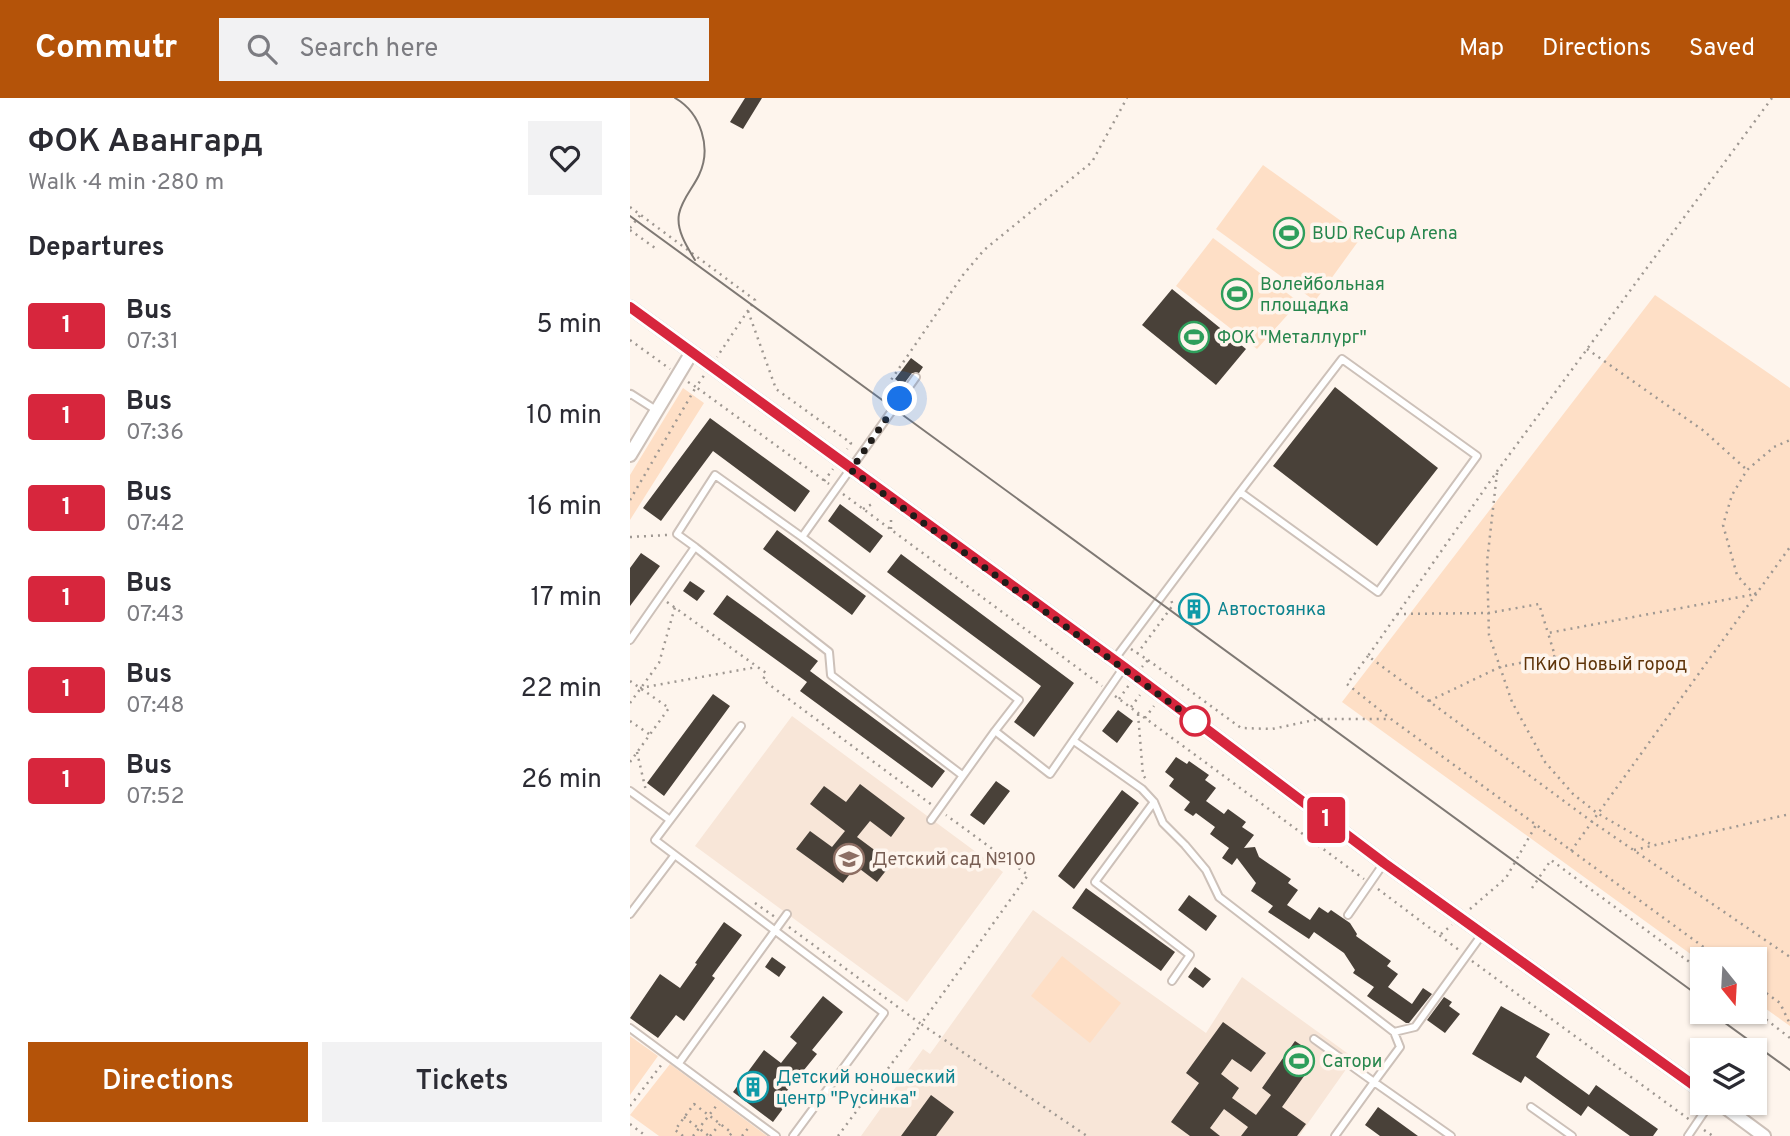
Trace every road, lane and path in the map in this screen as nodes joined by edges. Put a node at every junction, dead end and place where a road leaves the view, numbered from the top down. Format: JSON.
{"nodes":[{"id":1,"x":1127,"y":98,"type":"edge"},
{"id":2,"x":1772,"y":98,"type":"edge"},
{"id":3,"x":630,"y":206,"type":"edge"},
{"id":4,"x":640,"y":214,"type":"junction"},
{"id":5,"x":630,"y":229,"type":"edge"},
{"id":6,"x":655,"y":248,"type":"dead end"},
{"id":7,"x":630,"y":307,"type":"edge"},
{"id":8,"x":748,"y":311,"type":"junction"},
{"id":9,"x":630,"y":340,"type":"edge"},
{"id":10,"x":1587,"y":349,"type":"junction"},
{"id":11,"x":692,"y":352,"type":"junction"},
{"id":12,"x":715,"y":360,"type":"dead end"},
{"id":13,"x":672,"y":371,"type":"dead end"},
{"id":14,"x":707,"y":371,"type":"dead end"},
{"id":15,"x":916,"y":377,"type":"dead end"},
{"id":16,"x":683,"y":379,"type":"dead end"},
{"id":17,"x":696,"y":387,"type":"junction"},
{"id":18,"x":630,"y":395,"type":"edge"},
{"id":19,"x":900,"y":399,"type":"junction"},
{"id":20,"x":656,"y":410,"type":"junction"},
{"id":21,"x":808,"y":412,"type":"junction"},
{"id":22,"x":808,"y":421,"type":"dead end"},
{"id":23,"x":837,"y":433,"type":"junction"},
{"id":24,"x":826,"y":438,"type":"dead end"},
{"id":25,"x":1790,"y":440,"type":"edge"},
{"id":26,"x":630,"y":455,"type":"edge"},
{"id":27,"x":843,"y":455,"type":"dead end"},
{"id":28,"x":836,"y":465,"type":"dead end"},
{"id":29,"x":851,"y":470,"type":"junction"},
{"id":30,"x":1498,"y":470,"type":"junction"},
{"id":31,"x":1747,"y":470,"type":"junction"},
{"id":32,"x":824,"y":481,"type":"junction"},
{"id":33,"x":835,"y":488,"type":"junction"},
{"id":34,"x":1240,"y":492,"type":"junction"},
{"id":35,"x":630,"y":500,"type":"edge"},
{"id":36,"x":872,"y":504,"type":"dead end"},
{"id":37,"x":863,"y":509,"type":"junction"},
{"id":38,"x":891,"y":518,"type":"dead end"},
{"id":39,"x":891,"y":530,"type":"junction"},
{"id":40,"x":677,"y":534,"type":"junction"},
{"id":41,"x":630,"y":537,"type":"edge"},
{"id":42,"x":802,"y":537,"type":"junction"},
{"id":43,"x":695,"y":547,"type":"junction"},
{"id":44,"x":1790,"y":547,"type":"edge"},
{"id":45,"x":1756,"y":594,"type":"junction"},
{"id":46,"x":662,"y":597,"type":"junction"},
{"id":47,"x":675,"y":607,"type":"junction"},
{"id":48,"x":1489,"y":613,"type":"junction"},
{"id":49,"x":1396,"y":614,"type":"junction"},
{"id":50,"x":1548,"y":633,"type":"junction"},
{"id":51,"x":630,"y":640,"type":"edge"},
{"id":52,"x":1126,"y":645,"type":"junction"},
{"id":53,"x":1368,"y":656,"type":"junction"},
{"id":54,"x":1148,"y":660,"type":"junction"},
{"id":55,"x":1119,"y":664,"type":"junction"},
{"id":56,"x":757,"y":667,"type":"junction"},
{"id":57,"x":1500,"y":667,"type":"junction"},
{"id":58,"x":1138,"y":672,"type":"dead end"},
{"id":59,"x":630,"y":681,"type":"edge"},
{"id":60,"x":1131,"y":682,"type":"dead end"},
{"id":61,"x":640,"y":688,"type":"junction"},
{"id":62,"x":1108,"y":691,"type":"junction"},
{"id":63,"x":1140,"y":695,"type":"dead end"},
{"id":64,"x":1119,"y":699,"type":"junction"},
{"id":65,"x":1429,"y":701,"type":"junction"},
{"id":66,"x":630,"y":703,"type":"edge"},
{"id":67,"x":1154,"y":706,"type":"dead end"},
{"id":68,"x":1131,"y":707,"type":"junction"},
{"id":69,"x":1145,"y":718,"type":"junction"},
{"id":70,"x":1391,"y":719,"type":"junction"},
{"id":71,"x":630,"y":721,"type":"edge"},
{"id":72,"x":741,"y":726,"type":"dead end"},
{"id":73,"x":995,"y":731,"type":"junction"},
{"id":74,"x":649,"y":734,"type":"junction"},
{"id":75,"x":1074,"y":741,"type":"junction"},
{"id":76,"x":637,"y":752,"type":"junction"},
{"id":77,"x":630,"y":762,"type":"edge"},
{"id":78,"x":962,"y":775,"type":"junction"},
{"id":79,"x":630,"y":791,"type":"edge"},
{"id":80,"x":1154,"y":802,"type":"junction"},
{"id":81,"x":649,"y":805,"type":"junction"},
{"id":82,"x":938,"y":809,"type":"junction"},
{"id":83,"x":1597,"y":813,"type":"junction"},
{"id":84,"x":1790,"y":814,"type":"edge"},
{"id":85,"x":670,"y":820,"type":"junction"},
{"id":86,"x":931,"y":820,"type":"dead end"},
{"id":87,"x":1591,"y":821,"type":"junction"},
{"id":88,"x":1536,"y":825,"type":"junction"},
{"id":89,"x":1654,"y":846,"type":"junction"},
{"id":90,"x":1633,"y":850,"type":"junction"},
{"id":91,"x":1571,"y":851,"type":"junction"},
{"id":92,"x":674,"y":856,"type":"junction"},
{"id":93,"x":1384,"y":863,"type":"junction"},
{"id":94,"x":1370,"y":883,"type":"junction"},
{"id":95,"x":1532,"y":888,"type":"dead end"},
{"id":96,"x":749,"y":898,"type":"dead end"},
{"id":97,"x":1466,"y":913,"type":"dead end"},
{"id":98,"x":630,"y":914,"type":"edge"},
{"id":99,"x":787,"y":914,"type":"dead end"},
{"id":100,"x":1348,"y":915,"type":"dead end"},
{"id":101,"x":782,"y":922,"type":"junction"},
{"id":102,"x":1455,"y":922,"type":"dead end"},
{"id":103,"x":775,"y":932,"type":"junction"},
{"id":104,"x":1483,"y":933,"type":"junction"},
{"id":105,"x":1441,"y":935,"type":"junction"},
{"id":106,"x":1703,"y":947,"type":"edge"},
{"id":107,"x":1466,"y":957,"type":"junction"},
{"id":108,"x":1790,"y":957,"type":"edge"},
{"id":109,"x":1690,"y":962,"type":"edge"},
{"id":110,"x":1172,"y":981,"type":"dead end"},
{"id":111,"x":1768,"y":994,"type":"edge"},
{"id":112,"x":1790,"y":1009,"type":"edge"},
{"id":113,"x":1786,"y":1013,"type":"junction"},
{"id":114,"x":1768,"y":1021,"type":"edge"},
{"id":115,"x":921,"y":1024,"type":"junction"},
{"id":116,"x":1790,"y":1024,"type":"edge"},
{"id":117,"x":630,"y":1028,"type":"edge"},
{"id":118,"x":1394,"y":1032,"type":"junction"},
{"id":119,"x":1790,"y":1038,"type":"edge"},
{"id":120,"x":1314,"y":1039,"type":"dead end"},
{"id":121,"x":669,"y":1056,"type":"junction"},
{"id":122,"x":679,"y":1063,"type":"junction"},
{"id":123,"x":1374,"y":1083,"type":"junction"},
{"id":124,"x":1690,"y":1083,"type":"edge"},
{"id":125,"x":723,"y":1097,"type":"junction"},
{"id":126,"x":630,"y":1106,"type":"edge"},
{"id":127,"x":1531,"y":1107,"type":"dead end"},
{"id":128,"x":1704,"y":1115,"type":"edge"},
{"id":129,"x":1736,"y":1115,"type":"edge"},
{"id":130,"x":709,"y":1116,"type":"junction"},
{"id":131,"x":684,"y":1117,"type":"junction"},
{"id":132,"x":630,"y":1124,"type":"edge"},
{"id":133,"x":720,"y":1124,"type":"junction"},
{"id":134,"x":751,"y":1124,"type":"dead end"},
{"id":135,"x":1697,"y":1125,"type":"junction"},
{"id":136,"x":699,"y":1129,"type":"junction"},
{"id":137,"x":1078,"y":1130,"type":"junction"},
{"id":138,"x":646,"y":1136,"type":"edge"},
{"id":139,"x":683,"y":1136,"type":"edge"},
{"id":140,"x":693,"y":1136,"type":"edge"},
{"id":141,"x":710,"y":1136,"type":"edge"},
{"id":142,"x":729,"y":1136,"type":"edge"},
{"id":143,"x":742,"y":1136,"type":"edge"},
{"id":144,"x":776,"y":1136,"type":"edge"},
{"id":145,"x":793,"y":1136,"type":"edge"},
{"id":146,"x":838,"y":1136,"type":"edge"},
{"id":147,"x":1072,"y":1136,"type":"edge"},
{"id":148,"x":1087,"y":1136,"type":"edge"},
{"id":149,"x":1335,"y":1136,"type":"edge"},
{"id":150,"x":1451,"y":1136,"type":"edge"},
{"id":151,"x":1572,"y":1136,"type":"edge"},
{"id":152,"x":1688,"y":1136,"type":"edge"},
{"id":153,"x":1713,"y":1136,"type":"edge"},
{"id":154,"x":1764,"y":1136,"type":"edge"}],
"edges":[{"from":1,"to":19,"type":"path"},
{"from":2,"to":10,"type":"path"},
{"from":3,"to":4,"type":"path"},
{"from":4,"to":5,"type":"path"},
{"from":4,"to":8,"type":"path"},
{"from":5,"to":6,"type":"path"},
{"from":7,"to":11,"type":"street"},
{"from":8,"to":12,"type":"path"},
{"from":8,"to":21,"type":"path"},
{"from":9,"to":13,"type":"path"},
{"from":10,"to":30,"type":"path"},
{"from":10,"to":31,"type":"path"},
{"from":11,"to":20,"type":"street"},
{"from":11,"to":29,"type":"street"},
{"from":14,"to":17,"type":"path"},
{"from":15,"to":19,"type":"lane"},
{"from":16,"to":17,"type":"path"},
{"from":17,"to":32,"type":"path"},
{"from":17,"to":35,"type":"path"},
{"from":18,"to":20,"type":"lane"},
{"from":19,"to":29,"type":"lane"},
{"from":20,"to":26,"type":"street"},
{"from":21,"to":22,"type":"path"},
{"from":21,"to":23,"type":"path"},
{"from":23,"to":24,"type":"path"},
{"from":23,"to":27,"type":"path"},
{"from":25,"to":31,"type":"path"},
{"from":28,"to":32,"type":"path"},
{"from":29,"to":33,"type":"lane"},
{"from":29,"to":55,"type":"street"},
{"from":30,"to":48,"type":"path"},
{"from":30,"to":49,"type":"path"},
{"from":31,"to":45,"type":"path"},
{"from":32,"to":33,"type":"path"},
{"from":33,"to":37,"type":"path"},
{"from":33,"to":42,"type":"lane"},
{"from":34,"to":34,"type":"lane"},
{"from":34,"to":52,"type":"lane"},
{"from":36,"to":37,"type":"path"},
{"from":37,"to":39,"type":"path"},
{"from":38,"to":39,"type":"path"},
{"from":39,"to":62,"type":"path"},
{"from":40,"to":41,"type":"path"},
{"from":40,"to":42,"type":"lane"},
{"from":40,"to":43,"type":"lane"},
{"from":42,"to":73,"type":"lane"},
{"from":43,"to":46,"type":"lane"},
{"from":43,"to":78,"type":"lane"},
{"from":44,"to":45,"type":"path"},
{"from":45,"to":50,"type":"path"},
{"from":45,"to":83,"type":"path"},
{"from":46,"to":47,"type":"path"},
{"from":46,"to":51,"type":"lane"},
{"from":47,"to":56,"type":"path"},
{"from":47,"to":61,"type":"path"},
{"from":48,"to":49,"type":"path"},
{"from":48,"to":50,"type":"path"},
{"from":48,"to":57,"type":"path"},
{"from":49,"to":53,"type":"path"},
{"from":50,"to":57,"type":"path"},
{"from":52,"to":54,"type":"path"},
{"from":52,"to":55,"type":"lane"},
{"from":53,"to":65,"type":"path"},
{"from":53,"to":70,"type":"path"},
{"from":54,"to":58,"type":"path"},
{"from":54,"to":70,"type":"path"},
{"from":55,"to":62,"type":"lane"},
{"from":55,"to":93,"type":"street"},
{"from":56,"to":61,"type":"path"},
{"from":56,"to":82,"type":"path"},
{"from":57,"to":65,"type":"path"},
{"from":57,"to":83,"type":"path"},
{"from":59,"to":61,"type":"path"},
{"from":60,"to":64,"type":"path"},
{"from":61,"to":66,"type":"path"},
{"from":61,"to":74,"type":"path"},
{"from":62,"to":64,"type":"path"},
{"from":62,"to":75,"type":"lane"},
{"from":63,"to":68,"type":"path"},
{"from":64,"to":68,"type":"path"},
{"from":65,"to":87,"type":"path"},
{"from":67,"to":69,"type":"path"},
{"from":68,"to":69,"type":"path"},
{"from":69,"to":94,"type":"path"},
{"from":70,"to":88,"type":"path"},
{"from":71,"to":74,"type":"path"},
{"from":72,"to":85,"type":"lane"},
{"from":73,"to":75,"type":"lane"},
{"from":73,"to":78,"type":"lane"},
{"from":74,"to":76,"type":"path"},
{"from":75,"to":80,"type":"lane"},
{"from":76,"to":77,"type":"path"},
{"from":76,"to":81,"type":"path"},
{"from":78,"to":82,"type":"lane"},
{"from":79,"to":81,"type":"lane"},
{"from":80,"to":110,"type":"lane"},
{"from":80,"to":118,"type":"lane"},
{"from":81,"to":85,"type":"lane"},
{"from":82,"to":86,"type":"lane"},
{"from":82,"to":115,"type":"path"},
{"from":83,"to":87,"type":"path"},
{"from":83,"to":89,"type":"path"},
{"from":84,"to":89,"type":"path"},
{"from":85,"to":92,"type":"lane"},
{"from":87,"to":90,"type":"path"},
{"from":87,"to":91,"type":"path"},
{"from":88,"to":91,"type":"path"},
{"from":88,"to":97,"type":"path"},
{"from":89,"to":90,"type":"path"},
{"from":90,"to":108,"type":"path"},
{"from":91,"to":106,"type":"path"},
{"from":92,"to":98,"type":"lane"},
{"from":92,"to":103,"type":"lane"},
{"from":93,"to":94,"type":"lane"},
{"from":93,"to":104,"type":"street"},
{"from":94,"to":100,"type":"lane"},
{"from":94,"to":105,"type":"path"},
{"from":95,"to":109,"type":"path"},
{"from":96,"to":101,"type":"path"},
{"from":99,"to":101,"type":"lane"},
{"from":101,"to":103,"type":"lane"},
{"from":101,"to":115,"type":"path"},
{"from":102,"to":105,"type":"path"},
{"from":103,"to":122,"type":"lane"},
{"from":103,"to":145,"type":"lane"},
{"from":104,"to":107,"type":"lane"},
{"from":104,"to":124,"type":"street"},
{"from":105,"to":107,"type":"path"},
{"from":107,"to":118,"type":"lane"},
{"from":107,"to":135,"type":"path"},
{"from":111,"to":113,"type":"path"},
{"from":112,"to":113,"type":"path"},
{"from":113,"to":116,"type":"path"},
{"from":114,"to":119,"type":"path"},
{"from":115,"to":137,"type":"path"},
{"from":115,"to":146,"type":"path"},
{"from":117,"to":121,"type":"lane"},
{"from":118,"to":123,"type":"lane"},
{"from":120,"to":123,"type":"lane"},
{"from":121,"to":122,"type":"lane"},
{"from":121,"to":126,"type":"path"},
{"from":122,"to":125,"type":"lane"},
{"from":123,"to":149,"type":"lane"},
{"from":123,"to":150,"type":"lane"},
{"from":125,"to":130,"type":"path"},
{"from":125,"to":144,"type":"lane"},
{"from":127,"to":151,"type":"lane"},
{"from":128,"to":135,"type":"lane"},
{"from":129,"to":154,"type":"street"},
{"from":130,"to":131,"type":"path"},
{"from":130,"to":133,"type":"path"},
{"from":130,"to":136,"type":"path"},
{"from":131,"to":136,"type":"path"},
{"from":131,"to":139,"type":"path"},
{"from":132,"to":138,"type":"path"},
{"from":133,"to":141,"type":"path"},
{"from":133,"to":142,"type":"path"},
{"from":134,"to":143,"type":"path"},
{"from":135,"to":152,"type":"lane"},
{"from":135,"to":153,"type":"path"},
{"from":136,"to":140,"type":"path"},
{"from":136,"to":141,"type":"path"},
{"from":137,"to":147,"type":"path"},
{"from":137,"to":148,"type":"path"}]}
